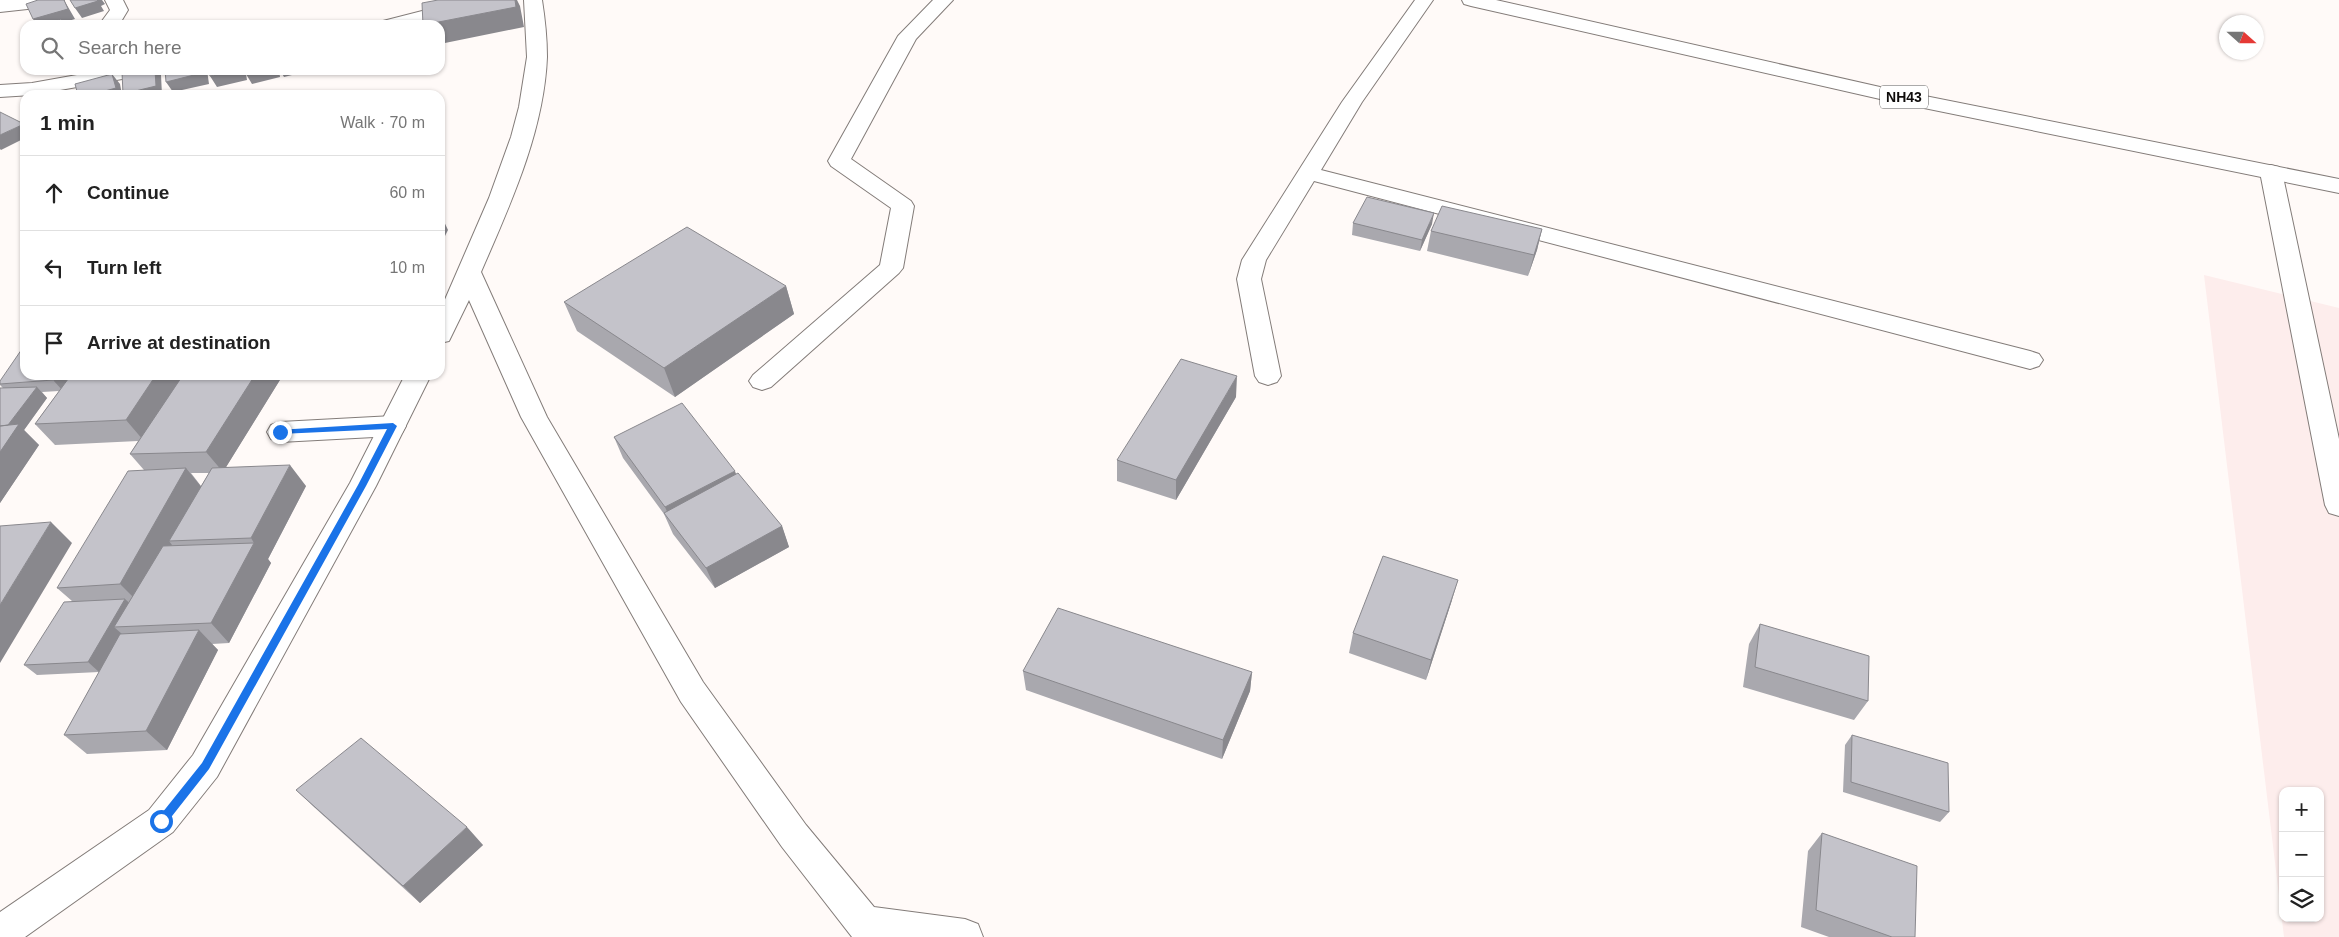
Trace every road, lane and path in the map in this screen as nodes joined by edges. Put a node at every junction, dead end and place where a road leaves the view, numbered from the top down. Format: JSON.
{"nodes":[{"id":1,"x":55,"y":0,"type":"edge"},
{"id":2,"x":114,"y":0,"type":"edge"},
{"id":3,"x":487,"y":0,"type":"edge"},
{"id":4,"x":533,"y":0,"type":"edge"},
{"id":5,"x":943,"y":0,"type":"edge"},
{"id":6,"x":1424,"y":0,"type":"edge"},
{"id":7,"x":1471,"y":0,"type":"edge"},
{"id":8,"x":0,"y":6,"type":"edge"},
{"id":9,"x":112,"y":20,"type":"edge"},
{"id":10,"x":409,"y":20,"type":"edge"},
{"id":11,"x":67,"y":75,"type":"edge"},
{"id":12,"x":112,"y":75,"type":"edge"},
{"id":13,"x":55,"y":86,"type":"junction"},
{"id":14,"x":32,"y":89,"type":"joint"},
{"id":15,"x":0,"y":91,"type":"edge"},
{"id":16,"x":20,"y":96,"type":"edge"},
{"id":17,"x":0,"y":107,"type":"edge"},
{"id":18,"x":2271,"y":172,"type":"junction"},
{"id":19,"x":1308,"y":174,"type":"junction"},
{"id":20,"x":2339,"y":186,"type":"edge"},
{"id":21,"x":469,"y":272,"type":"junction"},
{"id":22,"x":445,"y":324,"type":"edge"},
{"id":23,"x":2030,"y":360,"type":"dead end"},
{"id":24,"x":1268,"y":376,"type":"dead end"},
{"id":25,"x":416,"y":380,"type":"edge"},
{"id":26,"x":762,"y":380,"type":"dead end"},
{"id":27,"x":393,"y":426,"type":"junction"},
{"id":28,"x":280,"y":432,"type":"dead end"},
{"id":29,"x":2339,"y":505,"type":"edge"},
{"id":30,"x":867,"y":930,"type":"edge"},
{"id":31,"x":0,"y":933,"type":"edge"},
{"id":32,"x":966,"y":937,"type":"edge"}],
"edges":[{"from":1,"to":8,"type":"main road"},
{"from":2,"to":9,"type":"main road"},
{"from":3,"to":10,"type":"main road"},
{"from":4,"to":21,"type":"main road"},
{"from":5,"to":26,"type":"main road"},
{"from":6,"to":19,"type":"main road"},
{"from":7,"to":18,"type":"main road","number":"NH43"},
{"from":11,"to":13,"type":"main road"},
{"from":12,"to":13,"type":"main road"},
{"from":13,"to":14,"type":"main road"},
{"from":14,"to":15,"type":"main road"},
{"from":16,"to":17,"type":"main road"},
{"from":18,"to":20,"type":"main road","number":"NH43"},
{"from":18,"to":29,"type":"main road"},
{"from":19,"to":23,"type":"main road"},
{"from":19,"to":24,"type":"main road"},
{"from":21,"to":22,"type":"main road"},
{"from":21,"to":30,"type":"main road"},
{"from":25,"to":27,"type":"main road"},
{"from":27,"to":28,"type":"main road"},
{"from":27,"to":31,"type":"main road"},
{"from":30,"to":32,"type":"main road"}]}
